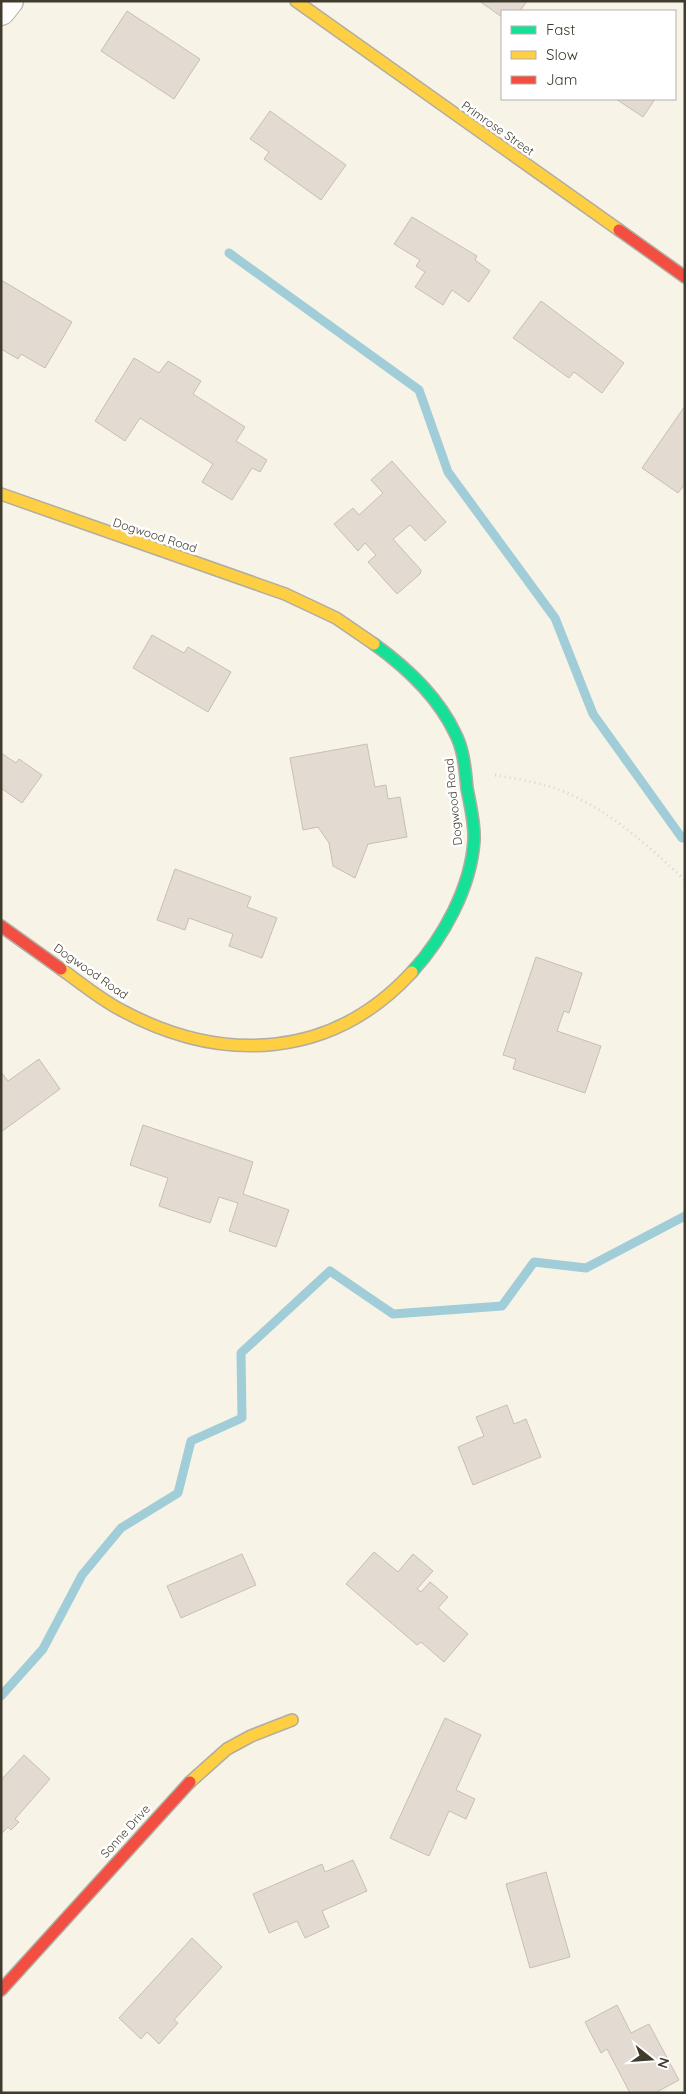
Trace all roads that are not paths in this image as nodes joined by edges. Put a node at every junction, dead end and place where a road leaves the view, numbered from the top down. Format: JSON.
{"nodes":[{"id":1,"x":9,"y":1,"type":"edge"},
{"id":2,"x":296,"y":1,"type":"edge"},
{"id":3,"x":1,"y":11,"type":"edge"},
{"id":4,"x":685,"y":276,"type":"edge"},
{"id":5,"x":1,"y":494,"type":"edge"},
{"id":6,"x":1,"y":926,"type":"edge"},
{"id":7,"x":292,"y":1720,"type":"dead end"},
{"id":8,"x":1,"y":1990,"type":"edge"}],
"edges":[{"from":1,"to":3,"type":"street"},
{"from":2,"to":4,"type":"street","name":"Primrose Street"},
{"from":5,"to":6,"type":"street","name":"Dogwood Road"},
{"from":7,"to":8,"type":"street","name":"Sonne Drive"}]}
